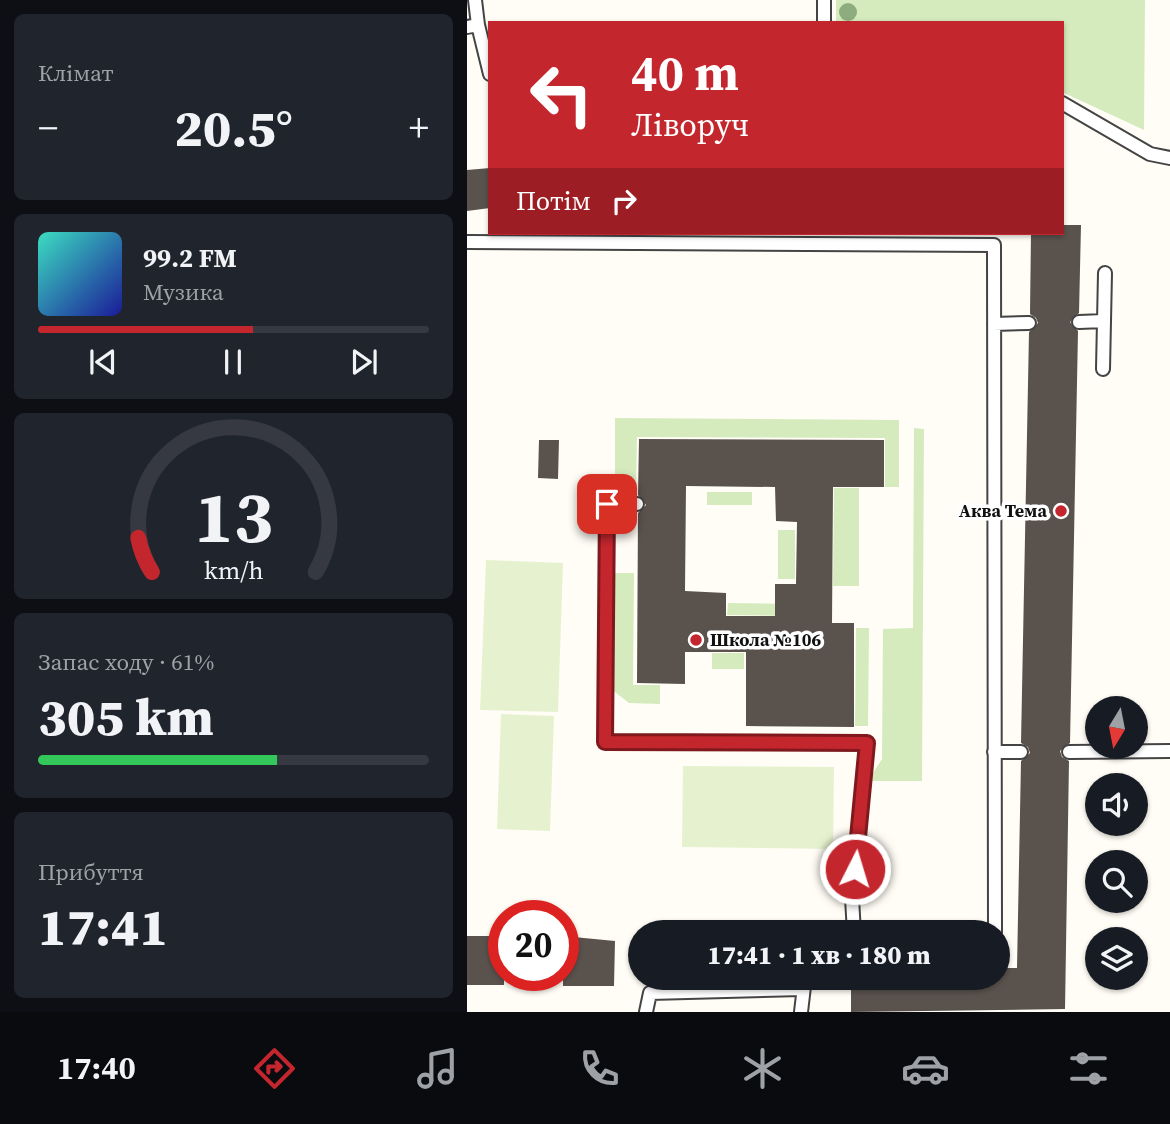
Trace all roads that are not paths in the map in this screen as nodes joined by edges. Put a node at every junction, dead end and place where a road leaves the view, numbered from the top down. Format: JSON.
{"nodes":[{"id":1,"x":475,"y":0,"type":"edge"},
{"id":2,"x":824,"y":0,"type":"edge"},
{"id":3,"x":824,"y":21,"type":"edge"},
{"id":4,"x":473,"y":26,"type":"edge"},
{"id":5,"x":488,"y":68,"type":"edge"},
{"id":6,"x":1064,"y":104,"type":"edge"},
{"id":7,"x":1170,"y":158,"type":"edge"},
{"id":8,"x":467,"y":242,"type":"edge"},
{"id":9,"x":1105,"y":272,"type":"dead end"},
{"id":10,"x":1104,"y":321,"type":"junction"},
{"id":11,"x":1079,"y":322,"type":"dead end"},
{"id":12,"x":1029,"y":323,"type":"dead end"},
{"id":13,"x":994,"y":324,"type":"junction"},
{"id":14,"x":1103,"y":369,"type":"dead end"},
{"id":15,"x":637,"y":504,"type":"dead end"},
{"id":16,"x":1170,"y":751,"type":"edge"},
{"id":17,"x":994,"y":752,"type":"junction"},
{"id":18,"x":1021,"y":752,"type":"dead end"},
{"id":19,"x":1069,"y":752,"type":"dead end"},
{"id":20,"x":853,"y":920,"type":"edge"},
{"id":21,"x":995,"y":920,"type":"edge"},
{"id":22,"x":701,"y":990,"type":"edge"},
{"id":23,"x":803,"y":990,"type":"edge"},
{"id":24,"x":646,"y":1012,"type":"edge"},
{"id":25,"x":801,"y":1012,"type":"edge"}],
"edges":[{"from":1,"to":4,"type":"lane"},
{"from":2,"to":3,"type":"lane"},
{"from":4,"to":5,"type":"lane"},
{"from":6,"to":7,"type":"lane"},
{"from":8,"to":13,"type":"lane"},
{"from":9,"to":10,"type":"lane"},
{"from":10,"to":11,"type":"lane"},
{"from":10,"to":14,"type":"lane"},
{"from":12,"to":13,"type":"lane"},
{"from":13,"to":17,"type":"lane"},
{"from":15,"to":20,"type":"lane"},
{"from":16,"to":19,"type":"lane"},
{"from":17,"to":18,"type":"lane"},
{"from":17,"to":21,"type":"lane"},
{"from":22,"to":24,"type":"lane"},
{"from":23,"to":25,"type":"lane"}]}
